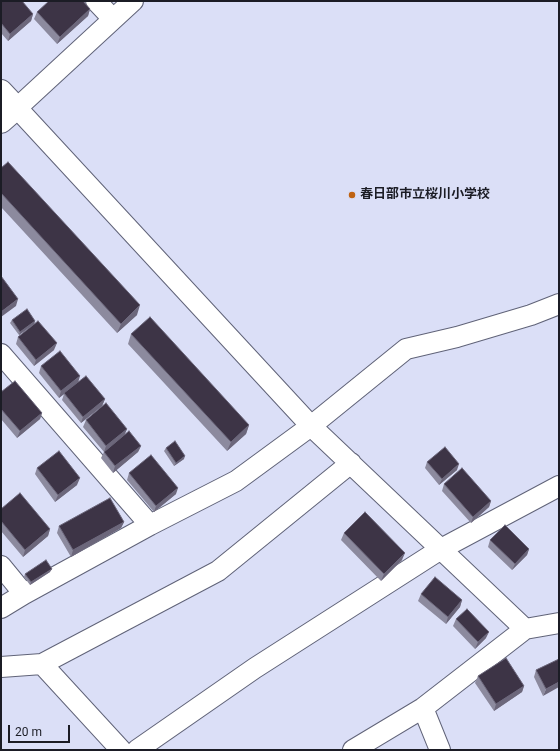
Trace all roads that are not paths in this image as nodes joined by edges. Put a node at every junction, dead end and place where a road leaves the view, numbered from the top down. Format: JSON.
{"nodes":[{"id":1,"x":96,"y":1,"type":"edge"},
{"id":2,"x":133,"y":1,"type":"edge"},
{"id":3,"x":113,"y":19,"type":"junction"},
{"id":4,"x":1,"y":91,"type":"edge"},
{"id":5,"x":9,"y":115,"type":"edge"},
{"id":6,"x":559,"y":304,"type":"edge"},
{"id":7,"x":1,"y":354,"type":"edge"},
{"id":8,"x":311,"y":426,"type":"junction"},
{"id":9,"x":351,"y":463,"type":"junction"},
{"id":10,"x":559,"y":486,"type":"edge"},
{"id":11,"x":150,"y":525,"type":"junction"},
{"id":12,"x":441,"y":549,"type":"junction"},
{"id":13,"x":1,"y":566,"type":"edge"},
{"id":14,"x":24,"y":594,"type":"junction"},
{"id":15,"x":1,"y":608,"type":"edge"},
{"id":16,"x":559,"y":623,"type":"edge"},
{"id":17,"x":525,"y":629,"type":"junction"},
{"id":18,"x":42,"y":664,"type":"junction"},
{"id":19,"x":1,"y":667,"type":"edge"},
{"id":20,"x":423,"y":708,"type":"junction"},
{"id":21,"x":121,"y":750,"type":"edge"},
{"id":22,"x":137,"y":750,"type":"edge"},
{"id":23,"x":353,"y":750,"type":"edge"},
{"id":24,"x":440,"y":750,"type":"edge"}],
"edges":[{"from":1,"to":3,"type":"street"},
{"from":2,"to":3,"type":"street"},
{"from":3,"to":5,"type":"street"},
{"from":4,"to":5,"type":"street"},
{"from":5,"to":8,"type":"street"},
{"from":6,"to":8,"type":"street"},
{"from":7,"to":11,"type":"street"},
{"from":8,"to":9,"type":"street"},
{"from":8,"to":11,"type":"street"},
{"from":9,"to":12,"type":"street"},
{"from":9,"to":18,"type":"street"},
{"from":10,"to":12,"type":"street"},
{"from":11,"to":14,"type":"street"},
{"from":12,"to":17,"type":"street"},
{"from":12,"to":22,"type":"street"},
{"from":13,"to":14,"type":"street"},
{"from":14,"to":15,"type":"street"},
{"from":16,"to":17,"type":"street"},
{"from":17,"to":20,"type":"street"},
{"from":18,"to":19,"type":"street"},
{"from":18,"to":21,"type":"street"},
{"from":20,"to":23,"type":"street"},
{"from":20,"to":24,"type":"street"}]}
